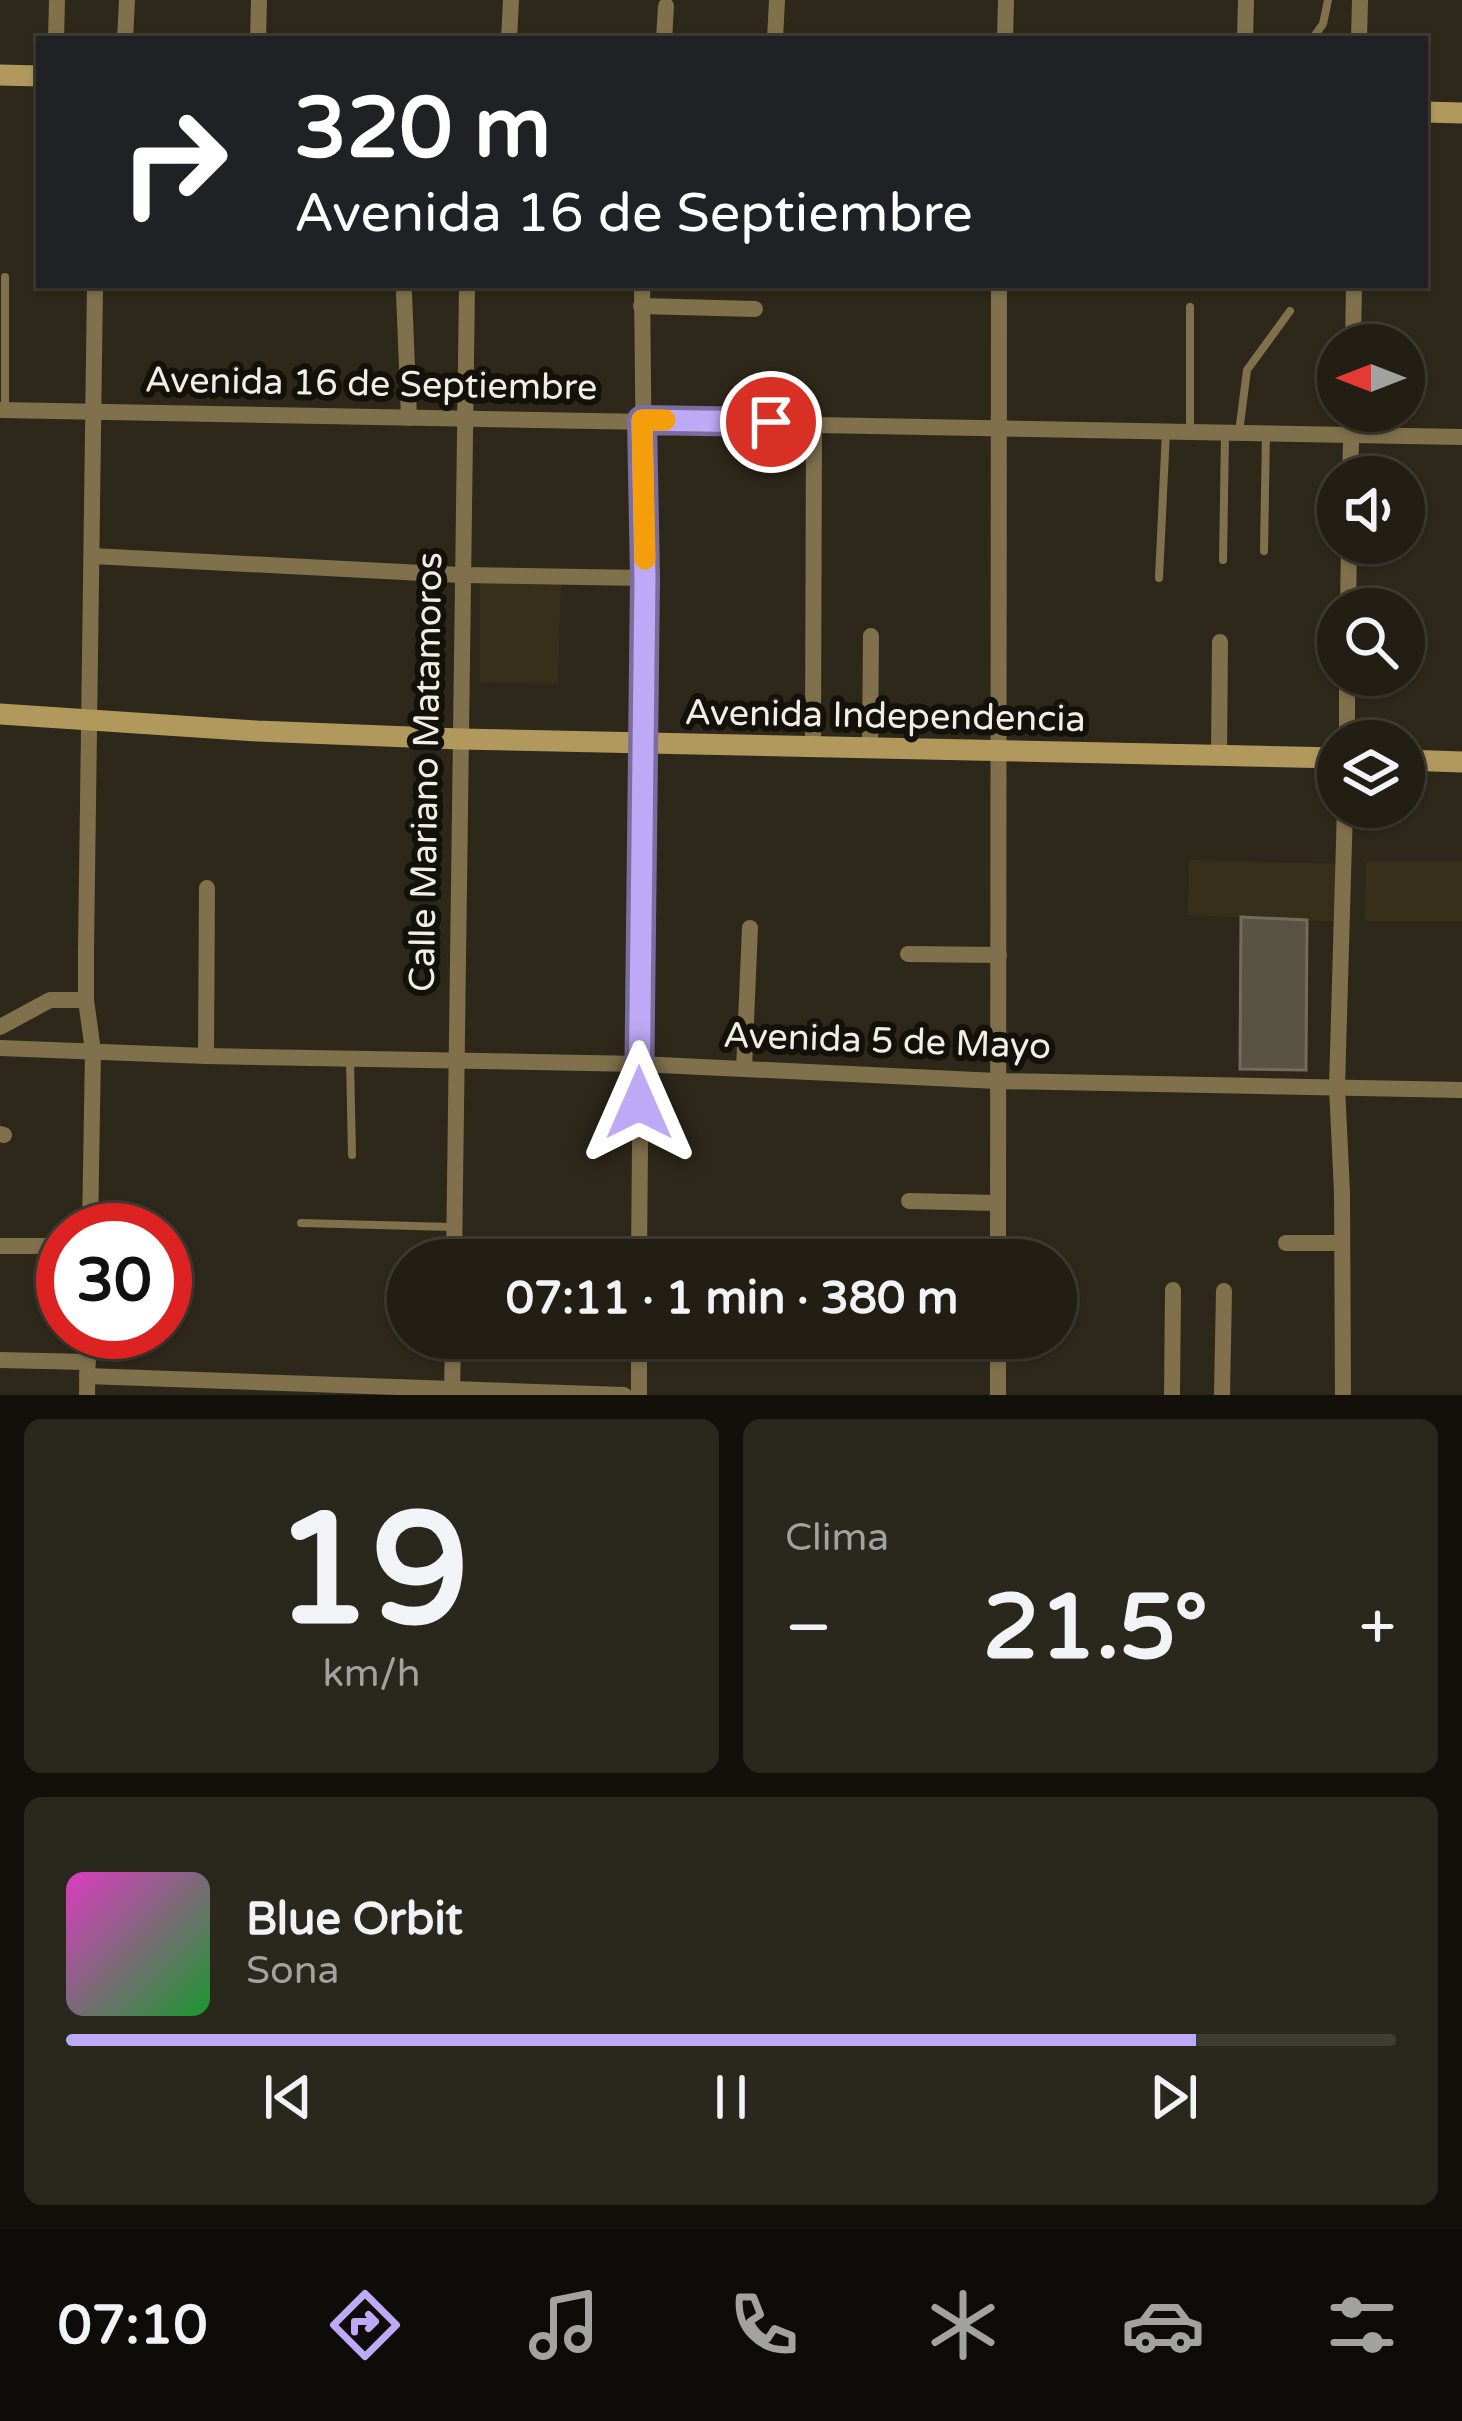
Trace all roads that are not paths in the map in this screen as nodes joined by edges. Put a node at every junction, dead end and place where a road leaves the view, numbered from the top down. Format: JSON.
{"nodes":[{"id":1,"x":58,"y":0,"type":"edge"},
{"id":2,"x":127,"y":0,"type":"edge"},
{"id":3,"x":259,"y":0,"type":"edge"},
{"id":4,"x":511,"y":0,"type":"edge"},
{"id":5,"x":777,"y":0,"type":"edge"},
{"id":6,"x":1006,"y":0,"type":"edge"},
{"id":7,"x":1246,"y":0,"type":"edge"},
{"id":8,"x":1328,"y":0,"type":"edge"},
{"id":9,"x":1360,"y":0,"type":"edge"},
{"id":10,"x":666,"y":6,"type":"dead end"},
{"id":11,"x":56,"y":36,"type":"edge"},
{"id":12,"x":125,"y":36,"type":"edge"},
{"id":13,"x":258,"y":36,"type":"edge"},
{"id":14,"x":509,"y":36,"type":"edge"},
{"id":15,"x":664,"y":36,"type":"edge"},
{"id":16,"x":775,"y":36,"type":"edge"},
{"id":17,"x":1005,"y":36,"type":"edge"},
{"id":18,"x":1245,"y":36,"type":"edge"},
{"id":19,"x":1314,"y":36,"type":"edge"},
{"id":20,"x":1359,"y":36,"type":"edge"},
{"id":21,"x":0,"y":75,"type":"edge"},
{"id":22,"x":36,"y":76,"type":"edge"},
{"id":23,"x":1428,"y":112,"type":"edge"},
{"id":24,"x":1462,"y":113,"type":"edge"},
{"id":25,"x":5,"y":277,"type":"dead end"},
{"id":26,"x":95,"y":288,"type":"edge"},
{"id":27,"x":467,"y":288,"type":"edge"},
{"id":28,"x":642,"y":288,"type":"edge"},
{"id":29,"x":999,"y":288,"type":"edge"},
{"id":30,"x":1354,"y":288,"type":"edge"},
{"id":31,"x":404,"y":292,"type":"dead end"},
{"id":32,"x":641,"y":306,"type":"junction"},
{"id":33,"x":1190,"y":307,"type":"dead end"},
{"id":34,"x":755,"y":309,"type":"dead end"},
{"id":35,"x":1290,"y":311,"type":"dead end"},
{"id":36,"x":1353,"y":324,"type":"edge"},
{"id":37,"x":2,"y":410,"type":"edge"},
{"id":38,"x":92,"y":413,"type":"junction"},
{"id":39,"x":464,"y":416,"type":"junction"},
{"id":40,"x":410,"y":418,"type":"junction"},
{"id":41,"x":642,"y":420,"type":"junction"},
{"id":42,"x":814,"y":423,"type":"junction"},
{"id":43,"x":996,"y":428,"type":"junction"},
{"id":44,"x":1166,"y":430,"type":"junction"},
{"id":45,"x":1190,"y":431,"type":"junction"},
{"id":46,"x":1232,"y":432,"type":"junction"},
{"id":47,"x":1266,"y":432,"type":"junction"},
{"id":48,"x":1351,"y":434,"type":"junction"},
{"id":49,"x":1462,"y":437,"type":"edge"},
{"id":50,"x":1350,"y":456,"type":"edge"},
{"id":51,"x":1264,"y":551,"type":"dead end"},
{"id":52,"x":92,"y":556,"type":"junction"},
{"id":53,"x":1222,"y":560,"type":"dead end"},
{"id":54,"x":461,"y":575,"type":"junction"},
{"id":55,"x":645,"y":578,"type":"junction"},
{"id":56,"x":1159,"y":578,"type":"dead end"},
{"id":57,"x":871,"y":636,"type":"dead end"},
{"id":58,"x":1220,"y":642,"type":"dead end"},
{"id":59,"x":0,"y":714,"type":"edge"},
{"id":60,"x":90,"y":718,"type":"junction"},
{"id":61,"x":460,"y":739,"type":"junction"},
{"id":62,"x":641,"y":744,"type":"junction"},
{"id":63,"x":813,"y":748,"type":"junction"},
{"id":64,"x":870,"y":748,"type":"junction"},
{"id":65,"x":997,"y":749,"type":"junction"},
{"id":66,"x":1219,"y":756,"type":"junction"},
{"id":67,"x":1317,"y":758,"type":"edge"},
{"id":68,"x":1425,"y":761,"type":"edge"},
{"id":69,"x":1462,"y":762,"type":"edge"},
{"id":70,"x":1345,"y":828,"type":"edge"},
{"id":71,"x":207,"y":888,"type":"dead end"},
{"id":72,"x":750,"y":928,"type":"dead end"},
{"id":73,"x":908,"y":954,"type":"dead end"},
{"id":74,"x":999,"y":955,"type":"junction"},
{"id":75,"x":86,"y":1000,"type":"junction"},
{"id":76,"x":0,"y":1027,"type":"edge"},
{"id":77,"x":0,"y":1048,"type":"edge"},
{"id":78,"x":93,"y":1051,"type":"junction"},
{"id":79,"x":206,"y":1056,"type":"junction"},
{"id":80,"x":350,"y":1058,"type":"junction"},
{"id":81,"x":456,"y":1059,"type":"junction"},
{"id":82,"x":639,"y":1064,"type":"junction"},
{"id":83,"x":744,"y":1069,"type":"junction"},
{"id":84,"x":997,"y":1081,"type":"junction"},
{"id":85,"x":1337,"y":1087,"type":"junction"},
{"id":86,"x":1462,"y":1090,"type":"edge"},
{"id":87,"x":352,"y":1155,"type":"dead end"},
{"id":88,"x":910,"y":1202,"type":"dead end"},
{"id":89,"x":90,"y":1203,"type":"edge"},
{"id":90,"x":998,"y":1203,"type":"junction"},
{"id":91,"x":301,"y":1223,"type":"dead end"},
{"id":92,"x":454,"y":1227,"type":"junction"},
{"id":93,"x":454,"y":1239,"type":"edge"},
{"id":94,"x":639,"y":1239,"type":"edge"},
{"id":95,"x":998,"y":1239,"type":"edge"},
{"id":96,"x":1286,"y":1243,"type":"dead end"},
{"id":97,"x":1342,"y":1244,"type":"junction"},
{"id":98,"x":0,"y":1246,"type":"edge"},
{"id":99,"x":36,"y":1246,"type":"edge"},
{"id":100,"x":1173,"y":1290,"type":"dead end"},
{"id":101,"x":1224,"y":1291,"type":"dead end"},
{"id":102,"x":453,"y":1359,"type":"edge"},
{"id":103,"x":639,"y":1359,"type":"edge"},
{"id":104,"x":998,"y":1359,"type":"edge"},
{"id":105,"x":0,"y":1360,"type":"edge"},
{"id":106,"x":87,"y":1378,"type":"edge"},
{"id":107,"x":452,"y":1391,"type":"edge"},
{"id":108,"x":624,"y":1395,"type":"edge"},
{"id":109,"x":639,"y":1395,"type":"edge"},
{"id":110,"x":998,"y":1395,"type":"edge"},
{"id":111,"x":1172,"y":1395,"type":"edge"},
{"id":112,"x":1222,"y":1395,"type":"edge"},
{"id":113,"x":1342,"y":1395,"type":"edge"}],
"edges":[{"from":1,"to":11,"type":"street"},
{"from":2,"to":12,"type":"street"},
{"from":3,"to":13,"type":"street"},
{"from":4,"to":14,"type":"street"},
{"from":5,"to":16,"type":"street"},
{"from":6,"to":17,"type":"street"},
{"from":7,"to":18,"type":"street"},
{"from":8,"to":19,"type":"lane"},
{"from":9,"to":20,"type":"street"},
{"from":10,"to":15,"type":"street"},
{"from":21,"to":22,"type":"main road"},
{"from":23,"to":24,"type":"main road"},
{"from":25,"to":37,"type":"lane"},
{"from":26,"to":38,"type":"street"},
{"from":27,"to":39,"type":"street","name":"Calle Mariano Matamoros"},
{"from":28,"to":32,"type":"street"},
{"from":29,"to":43,"type":"street"},
{"from":30,"to":36,"type":"street"},
{"from":31,"to":40,"type":"street"},
{"from":32,"to":34,"type":"street"},
{"from":32,"to":41,"type":"street"},
{"from":33,"to":45,"type":"lane"},
{"from":35,"to":46,"type":"lane"},
{"from":37,"to":38,"type":"street","name":"Avenida 16 de Septiembre"},
{"from":38,"to":40,"type":"street","name":"Avenida 16 de Septiembre"},
{"from":38,"to":52,"type":"street"},
{"from":39,"to":40,"type":"street","name":"Avenida 16 de Septiembre"},
{"from":39,"to":41,"type":"street","name":"Avenida 16 de Septiembre"},
{"from":39,"to":54,"type":"street","name":"Calle Mariano Matamoros"},
{"from":41,"to":42,"type":"street","name":"Avenida 16 de Septiembre"},
{"from":41,"to":55,"type":"street"},
{"from":42,"to":43,"type":"street","name":"Avenida 16 de Septiembre"},
{"from":42,"to":63,"type":"street"},
{"from":43,"to":44,"type":"street","name":"Avenida 16 de Septiembre"},
{"from":43,"to":65,"type":"street"},
{"from":44,"to":45,"type":"street","name":"Avenida 16 de Septiembre"},
{"from":44,"to":56,"type":"lane"},
{"from":45,"to":46,"type":"street","name":"Avenida 16 de Septiembre"},
{"from":46,"to":47,"type":"street","name":"Avenida 16 de Septiembre"},
{"from":46,"to":53,"type":"lane"},
{"from":47,"to":48,"type":"street","name":"Avenida 16 de Septiembre"},
{"from":47,"to":51,"type":"lane"},
{"from":48,"to":49,"type":"street","name":"Avenida 16 de Septiembre"},
{"from":48,"to":50,"type":"street"},
{"from":52,"to":54,"type":"street"},
{"from":52,"to":60,"type":"street"},
{"from":54,"to":55,"type":"street"},
{"from":54,"to":61,"type":"street","name":"Calle Mariano Matamoros"},
{"from":55,"to":62,"type":"street"},
{"from":57,"to":64,"type":"street"},
{"from":58,"to":66,"type":"street"},
{"from":59,"to":60,"type":"main road","name":"Avenida Independencia"},
{"from":60,"to":61,"type":"main road","name":"Avenida Independencia"},
{"from":60,"to":75,"type":"street"},
{"from":61,"to":62,"type":"main road","name":"Avenida Independencia"},
{"from":61,"to":81,"type":"street","name":"Calle Mariano Matamoros"},
{"from":62,"to":63,"type":"main road","name":"Avenida Independencia"},
{"from":62,"to":82,"type":"street"},
{"from":63,"to":64,"type":"main road","name":"Avenida Independencia"},
{"from":64,"to":65,"type":"main road","name":"Avenida Independencia"},
{"from":65,"to":66,"type":"main road","name":"Avenida Independencia"},
{"from":65,"to":74,"type":"street"},
{"from":66,"to":67,"type":"main road","name":"Avenida Independencia"},
{"from":68,"to":69,"type":"main road"},
{"from":70,"to":85,"type":"street"},
{"from":71,"to":79,"type":"street"},
{"from":72,"to":83,"type":"street"},
{"from":73,"to":74,"type":"street"},
{"from":74,"to":84,"type":"street"},
{"from":75,"to":76,"type":"street"},
{"from":75,"to":78,"type":"street"},
{"from":77,"to":78,"type":"street","name":"Avenida 5 de Mayo"},
{"from":78,"to":79,"type":"street","name":"Avenida 5 de Mayo"},
{"from":78,"to":89,"type":"street"},
{"from":79,"to":80,"type":"street","name":"Avenida 5 de Mayo"},
{"from":80,"to":81,"type":"street","name":"Avenida 5 de Mayo"},
{"from":80,"to":87,"type":"lane"},
{"from":81,"to":82,"type":"street","name":"Avenida 5 de Mayo"},
{"from":81,"to":92,"type":"street","name":"Calle Mariano Matamoros"},
{"from":82,"to":83,"type":"street","name":"Avenida 5 de Mayo"},
{"from":82,"to":94,"type":"street"},
{"from":83,"to":84,"type":"street","name":"Avenida 5 de Mayo"},
{"from":84,"to":85,"type":"street","name":"Avenida 5 de Mayo"},
{"from":84,"to":90,"type":"street"},
{"from":85,"to":86,"type":"street","name":"Avenida 5 de Mayo"},
{"from":85,"to":97,"type":"street"},
{"from":88,"to":90,"type":"street"},
{"from":90,"to":95,"type":"street"},
{"from":91,"to":92,"type":"lane"},
{"from":92,"to":93,"type":"street","name":"Calle Mariano Matamoros"},
{"from":96,"to":97,"type":"street"},
{"from":97,"to":113,"type":"street"},
{"from":98,"to":99,"type":"street"},
{"from":100,"to":111,"type":"street"},
{"from":101,"to":112,"type":"street"},
{"from":102,"to":107,"type":"street"},
{"from":103,"to":109,"type":"street"},
{"from":104,"to":110,"type":"street"},
{"from":105,"to":106,"type":"street"},
{"from":106,"to":107,"type":"street"},
{"from":107,"to":108,"type":"street"}]}
